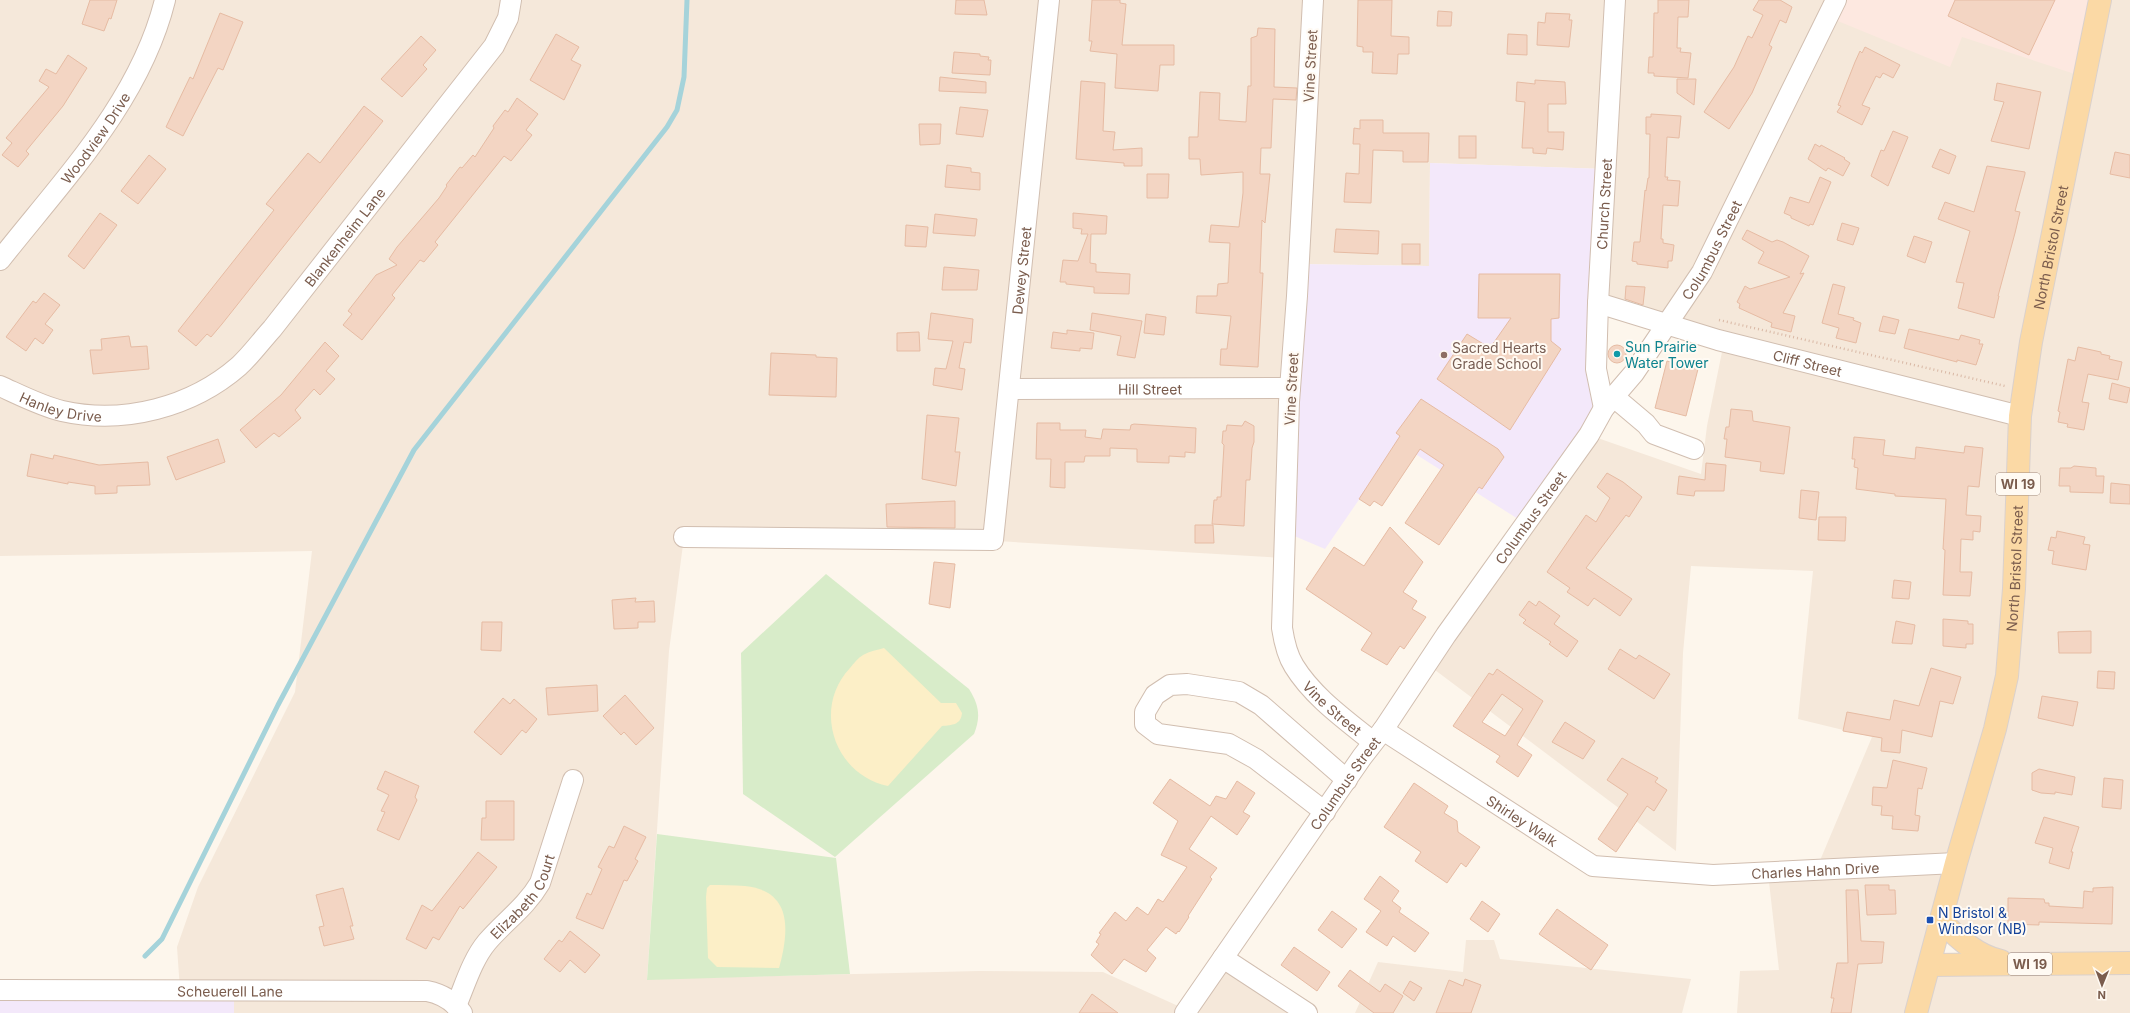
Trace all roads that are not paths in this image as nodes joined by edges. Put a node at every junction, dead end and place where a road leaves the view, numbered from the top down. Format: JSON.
{"nodes":[{"id":1,"x":165,"y":0,"type":"edge"},
{"id":2,"x":511,"y":0,"type":"edge"},
{"id":3,"x":1049,"y":0,"type":"edge"},
{"id":4,"x":1313,"y":0,"type":"edge"},
{"id":5,"x":1616,"y":0,"type":"edge"},
{"id":6,"x":1836,"y":0,"type":"edge"},
{"id":7,"x":2100,"y":0,"type":"edge"},
{"id":8,"x":0,"y":260,"type":"edge"},
{"id":9,"x":1598,"y":303,"type":"junction"},
{"id":10,"x":1668,"y":325,"type":"junction"},
{"id":11,"x":0,"y":386,"type":"edge"},
{"id":12,"x":1290,"y":388,"type":"junction"},
{"id":13,"x":1009,"y":389,"type":"junction"},
{"id":14,"x":1609,"y":403,"type":"junction"},
{"id":15,"x":126,"y":415,"type":"joint"},
{"id":16,"x":2020,"y":416,"type":"junction"},
{"id":17,"x":1694,"y":449,"type":"dead end"},
{"id":18,"x":684,"y":537,"type":"dead end"},
{"id":19,"x":1378,"y":736,"type":"junction"},
{"id":20,"x":573,"y":780,"type":"dead end"},
{"id":21,"x":1347,"y":780,"type":"junction"},
{"id":22,"x":1326,"y":812,"type":"junction"},
{"id":23,"x":1956,"y":863,"type":"junction"},
{"id":24,"x":1675,"y":871,"type":"joint"},
{"id":25,"x":1941,"y":921,"type":"junction"},
{"id":26,"x":1223,"y":958,"type":"junction"},
{"id":27,"x":2130,"y":963,"type":"edge"},
{"id":28,"x":2012,"y":964,"type":"junction"},
{"id":29,"x":1930,"y":965,"type":"junction"},
{"id":30,"x":0,"y":990,"type":"edge"},
{"id":31,"x":459,"y":1009,"type":"edge"},
{"id":32,"x":1185,"y":1013,"type":"edge"},
{"id":33,"x":1307,"y":1013,"type":"edge"},
{"id":34,"x":1916,"y":1013,"type":"edge"}],
"edges":[{"from":1,"to":8,"type":"street","name":"Woodview Drive"},
{"from":2,"to":15,"type":"street","name":"Blankenheim Lane"},
{"from":3,"to":13,"type":"street","name":"Dewey Street"},
{"from":4,"to":12,"type":"street","name":"Vine Street"},
{"from":5,"to":9,"type":"street","name":"Church Street"},
{"from":6,"to":10,"type":"street","name":"Columbus Street"},
{"from":7,"to":16,"type":"main road","name":"North Bristol Street","number":"WI 19"},
{"from":9,"to":10,"type":"street","name":"Cliff Street"},
{"from":9,"to":14,"type":"street","name":"Church Street"},
{"from":10,"to":14,"type":"street","name":"Columbus Street"},
{"from":10,"to":16,"type":"street","name":"Cliff Street"},
{"from":11,"to":15,"type":"street","name":"Hanley Drive"},
{"from":12,"to":13,"type":"street","name":"Hill Street"},
{"from":12,"to":19,"type":"street","name":"Vine Street"},
{"from":13,"to":18,"type":"street","name":"Dewey Street"},
{"from":14,"to":17,"type":"street"},
{"from":14,"to":19,"type":"street","name":"Columbus Street"},
{"from":16,"to":23,"type":"main road","name":"North Bristol Street","number":"WI 19"},
{"from":19,"to":21,"type":"street","name":"Columbus Street"},
{"from":19,"to":24,"type":"street","name":"Shirley Walk"},
{"from":20,"to":31,"type":"street","name":"Elizabeth Court"},
{"from":21,"to":22,"type":"street","name":"Columbus Street"},
{"from":21,"to":22,"type":"street"},
{"from":22,"to":26,"type":"street","name":"Columbus Street"},
{"from":23,"to":24,"type":"street","name":"Charles Hahn Drive"},
{"from":23,"to":25,"type":"main road","name":"North Bristol Street","number":"WI 19"},
{"from":25,"to":28,"type":"main road"},
{"from":25,"to":29,"type":"main road","name":"North Bristol Street","number":"WI 19"},
{"from":26,"to":32,"type":"street","name":"Columbus Street"},
{"from":26,"to":33,"type":"street"},
{"from":27,"to":28,"type":"main road","number":"WI 19"},
{"from":28,"to":29,"type":"main road","number":"WI 19"},
{"from":29,"to":34,"type":"main road","name":"North Bristol Street"},
{"from":30,"to":31,"type":"street","name":"Scheuerell Lane"}]}
